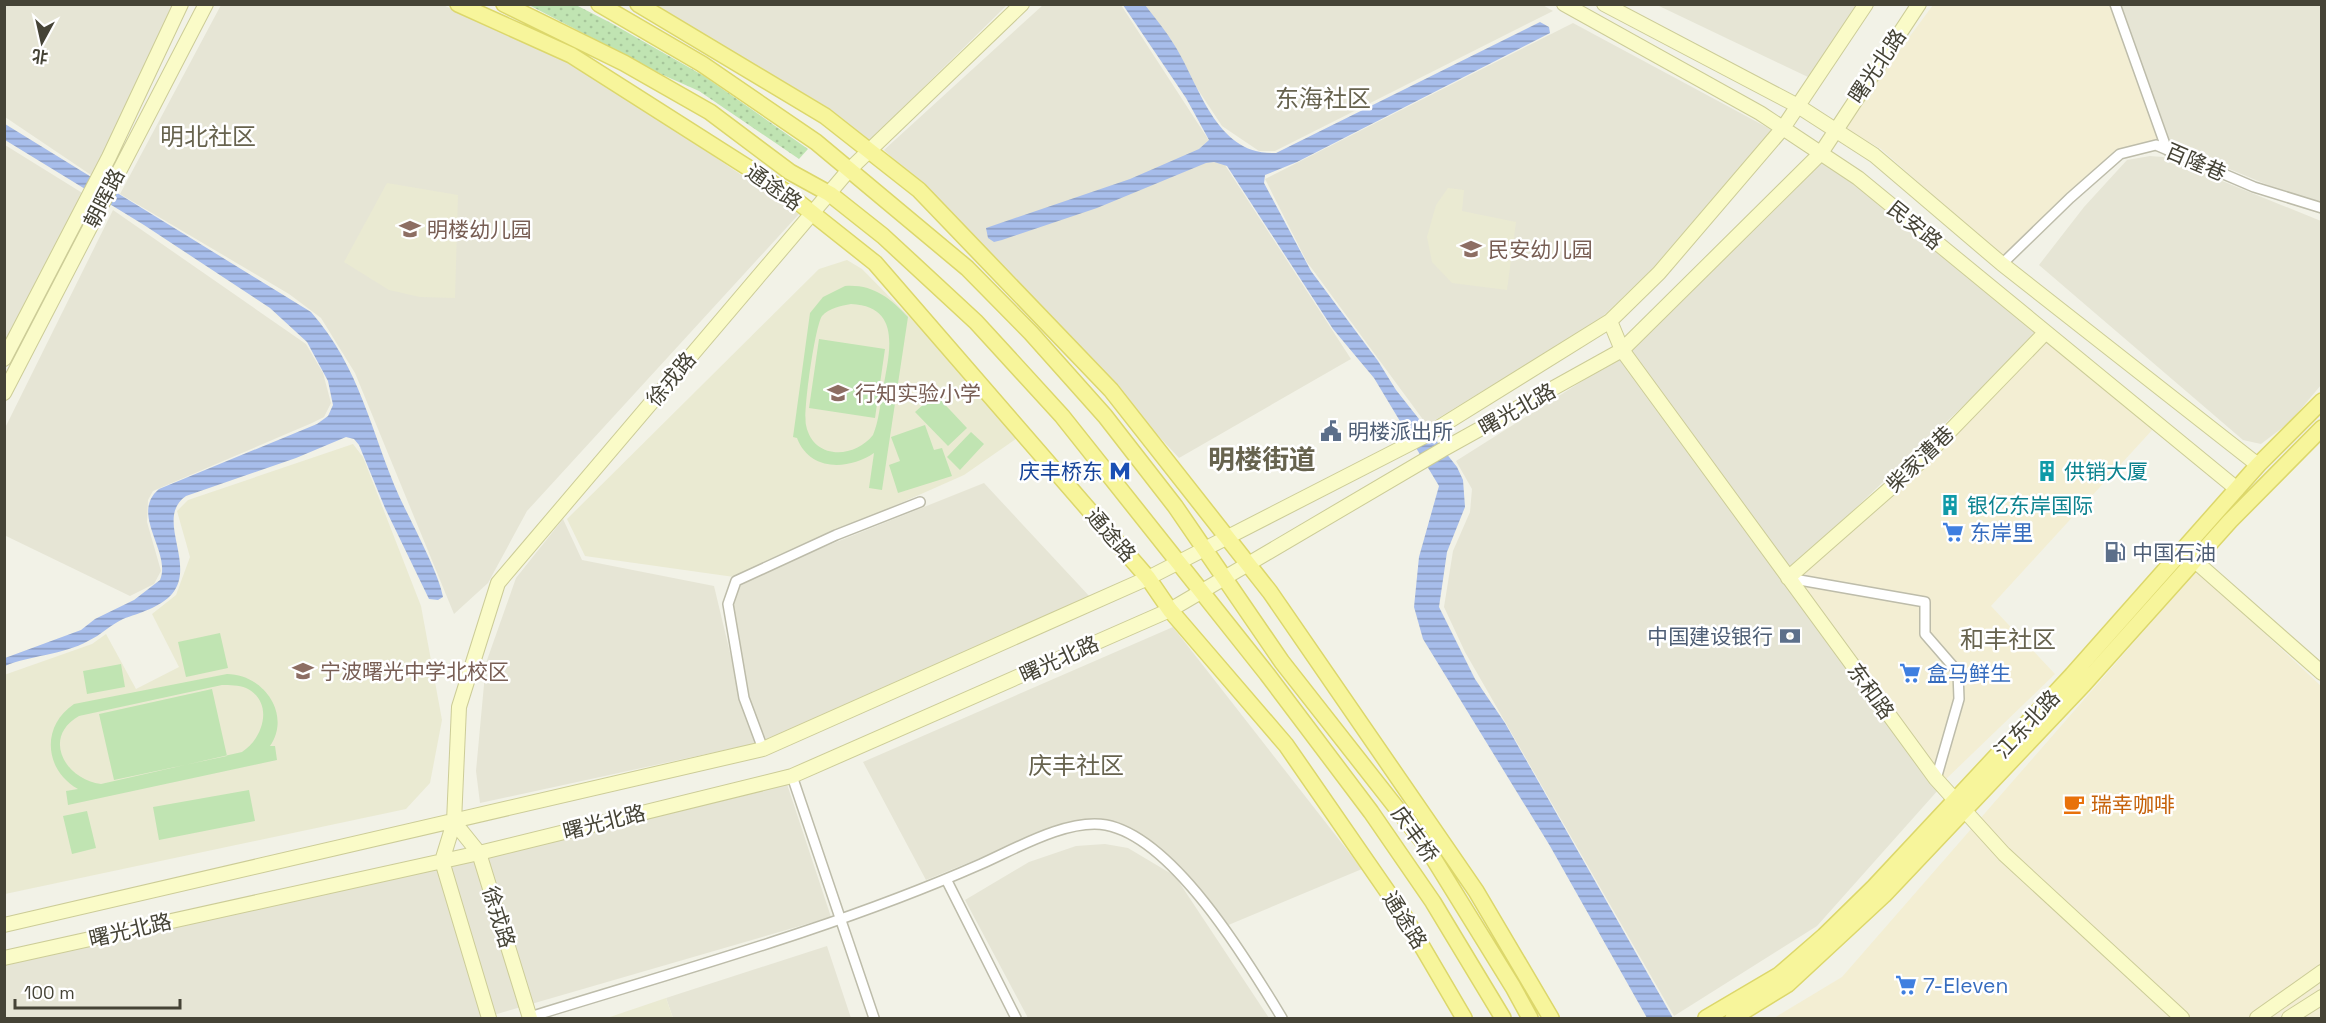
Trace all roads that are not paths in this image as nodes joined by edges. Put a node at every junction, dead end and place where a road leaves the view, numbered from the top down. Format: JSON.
{"nodes":[{"id":1,"x":181,"y":4,"type":"edge"},
{"id":2,"x":206,"y":4,"type":"edge"},
{"id":3,"x":458,"y":4,"type":"edge"},
{"id":4,"x":504,"y":4,"type":"edge"},
{"id":5,"x":599,"y":4,"type":"edge"},
{"id":6,"x":638,"y":4,"type":"edge"},
{"id":7,"x":1022,"y":4,"type":"edge"},
{"id":8,"x":1564,"y":4,"type":"edge"},
{"id":9,"x":1604,"y":4,"type":"edge"},
{"id":10,"x":1866,"y":4,"type":"edge"},
{"id":11,"x":1918,"y":4,"type":"edge"},
{"id":12,"x":2115,"y":4,"type":"edge"},
{"id":13,"x":1798,"y":106,"type":"junction"},
{"id":14,"x":1783,"y":128,"type":"junction"},
{"id":15,"x":1835,"y":129,"type":"junction"},
{"id":16,"x":868,"y":150,"type":"junction"},
{"id":17,"x":2167,"y":150,"type":"junction"},
{"id":18,"x":1821,"y":153,"type":"junction"},
{"id":19,"x":114,"y":162,"type":"junction"},
{"id":20,"x":848,"y":171,"type":"junction"},
{"id":21,"x":830,"y":194,"type":"junction"},
{"id":22,"x":2322,"y":208,"type":"edge"},
{"id":23,"x":812,"y":213,"type":"junction"},
{"id":24,"x":82,"y":224,"type":"junction"},
{"id":25,"x":2002,"y":264,"type":"junction"},
{"id":26,"x":1610,"y":321,"type":"junction"},
{"id":27,"x":2045,"y":333,"type":"junction"},
{"id":28,"x":1622,"y":350,"type":"junction"},
{"id":29,"x":4,"y":359,"type":"edge"},
{"id":30,"x":4,"y":393,"type":"edge"},
{"id":31,"x":2322,"y":400,"type":"edge"},
{"id":32,"x":2322,"y":428,"type":"edge"},
{"id":33,"x":2258,"y":465,"type":"junction"},
{"id":34,"x":2237,"y":489,"type":"junction"},
{"id":35,"x":921,"y":501,"type":"dead end"},
{"id":36,"x":1228,"y":536,"type":"junction"},
{"id":37,"x":1204,"y":549,"type":"junction"},
{"id":38,"x":2195,"y":561,"type":"junction"},
{"id":39,"x":1178,"y":562,"type":"junction"},
{"id":40,"x":1248,"y":563,"type":"junction"},
{"id":41,"x":1224,"y":577,"type":"junction"},
{"id":42,"x":1148,"y":578,"type":"junction"},
{"id":43,"x":1788,"y":578,"type":"junction"},
{"id":44,"x":1201,"y":591,"type":"junction"},
{"id":45,"x":1170,"y":610,"type":"junction"},
{"id":46,"x":2322,"y":673,"type":"edge"},
{"id":47,"x":1267,"y":674,"type":"joint"},
{"id":48,"x":763,"y":748,"type":"junction"},
{"id":49,"x":792,"y":777,"type":"junction"},
{"id":50,"x":1936,"y":779,"type":"junction"},
{"id":51,"x":1960,"y":806,"type":"junction"},
{"id":52,"x":454,"y":822,"type":"junction"},
{"id":53,"x":479,"y":853,"type":"junction"},
{"id":54,"x":442,"y":861,"type":"junction"},
{"id":55,"x":946,"y":879,"type":"junction"},
{"id":56,"x":839,"y":919,"type":"junction"},
{"id":57,"x":4,"y":924,"type":"edge"},
{"id":58,"x":4,"y":958,"type":"edge"},
{"id":59,"x":2322,"y":972,"type":"edge"},
{"id":60,"x":2322,"y":997,"type":"edge"},
{"id":61,"x":489,"y":1018,"type":"edge"},
{"id":62,"x":530,"y":1018,"type":"edge"},
{"id":63,"x":874,"y":1018,"type":"edge"},
{"id":64,"x":1016,"y":1018,"type":"edge"},
{"id":65,"x":1282,"y":1018,"type":"edge"},
{"id":66,"x":1464,"y":1018,"type":"edge"},
{"id":67,"x":1503,"y":1018,"type":"edge"},
{"id":68,"x":1530,"y":1018,"type":"edge"},
{"id":69,"x":1551,"y":1018,"type":"edge"},
{"id":70,"x":1706,"y":1018,"type":"edge"},
{"id":71,"x":1733,"y":1018,"type":"edge"},
{"id":72,"x":2182,"y":1018,"type":"edge"},
{"id":73,"x":2257,"y":1018,"type":"edge"},
{"id":74,"x":2289,"y":1018,"type":"edge"}],
"edges":[{"from":1,"to":19,"type":"main road","name":"朝晖路"},
{"from":2,"to":19,"type":"main road","name":"朝晖路"},
{"from":3,"to":23,"type":"main road","name":"通途路"},
{"from":4,"to":21,"type":"main road","name":"通途路"},
{"from":5,"to":20,"type":"main road"},
{"from":6,"to":16,"type":"main road"},
{"from":7,"to":16,"type":"main road","name":"徐戎路"},
{"from":8,"to":14,"type":"main road","name":"民安路"},
{"from":9,"to":13,"type":"main road","name":"民安路"},
{"from":10,"to":13,"type":"main road","name":"曙光北路"},
{"from":11,"to":15,"type":"main road","name":"曙光北路"},
{"from":12,"to":17,"type":"street"},
{"from":13,"to":14,"type":"main road","name":"曙光北路"},
{"from":13,"to":15,"type":"main road","name":"民安路"},
{"from":14,"to":18,"type":"main road","name":"民安路"},
{"from":14,"to":26,"type":"main road","name":"曙光北路"},
{"from":15,"to":18,"type":"main road","name":"曙光北路"},
{"from":15,"to":25,"type":"main road","name":"民安路"},
{"from":16,"to":20,"type":"main road","name":"徐戎路"},
{"from":16,"to":36,"type":"main road"},
{"from":17,"to":22,"type":"street","name":"百隆巷"},
{"from":17,"to":25,"type":"street","name":"百隆巷"},
{"from":18,"to":27,"type":"main road","name":"民安路"},
{"from":18,"to":28,"type":"main road","name":"曙光北路"},
{"from":19,"to":24,"type":"main road","name":"朝晖路"},
{"from":20,"to":21,"type":"main road","name":"徐戎路"},
{"from":20,"to":37,"type":"main road"},
{"from":21,"to":23,"type":"main road","name":"徐戎路"},
{"from":21,"to":39,"type":"main road","name":"通途路"},
{"from":23,"to":42,"type":"main road","name":"通途路"},
{"from":23,"to":52,"type":"main road","name":"徐戎路"},
{"from":24,"to":29,"type":"main road","name":"朝晖路"},
{"from":24,"to":30,"type":"main road","name":"朝晖路"},
{"from":25,"to":33,"type":"main road","name":"民安路"},
{"from":26,"to":28,"type":"main road","name":"东和路"},
{"from":26,"to":36,"type":"main road","name":"曙光北路"},
{"from":27,"to":34,"type":"main road","name":"民安路"},
{"from":27,"to":43,"type":"main road","name":"柴家漕巷"},
{"from":28,"to":40,"type":"main road","name":"曙光北路"},
{"from":28,"to":43,"type":"main road","name":"东和路"},
{"from":31,"to":33,"type":"main road","name":"江东北路"},
{"from":32,"to":38,"type":"main road","name":"江东北路"},
{"from":33,"to":34,"type":"main road","name":"江东北路"},
{"from":34,"to":51,"type":"main road","name":"江东北路"},
{"from":35,"to":48,"type":"street"},
{"from":36,"to":37,"type":"main road","name":"曙光北路"},
{"from":36,"to":40,"type":"main road"},
{"from":37,"to":39,"type":"main road","name":"曙光北路"},
{"from":37,"to":41,"type":"main road"},
{"from":38,"to":46,"type":"main road"},
{"from":38,"to":51,"type":"main road","name":"江东北路"},
{"from":39,"to":42,"type":"main road","name":"曙光北路"},
{"from":39,"to":44,"type":"main road","name":"通途路"},
{"from":40,"to":41,"type":"main road","name":"曙光北路"},
{"from":40,"to":69,"type":"main road"},
{"from":41,"to":44,"type":"main road","name":"曙光北路"},
{"from":41,"to":68,"type":"main road","name":"庆丰桥"},
{"from":42,"to":45,"type":"main road","name":"通途路"},
{"from":42,"to":48,"type":"main road","name":"曙光北路"},
{"from":43,"to":50,"type":"main road","name":"东和路"},
{"from":43,"to":50,"type":"street"},
{"from":44,"to":45,"type":"main road","name":"曙光北路"},
{"from":44,"to":47,"type":"main road","name":"通途路"},
{"from":45,"to":49,"type":"main road","name":"曙光北路"},
{"from":45,"to":66,"type":"main road","name":"通途路"},
{"from":47,"to":67,"type":"main road","name":"庆丰桥"},
{"from":48,"to":52,"type":"main road","name":"曙光北路"},
{"from":49,"to":53,"type":"main road","name":"曙光北路"},
{"from":49,"to":56,"type":"street"},
{"from":50,"to":51,"type":"main road","name":"东和路"},
{"from":51,"to":70,"type":"main road","name":"江东北路"},
{"from":51,"to":71,"type":"main road","name":"江东北路"},
{"from":51,"to":72,"type":"main road","name":"东和路"},
{"from":52,"to":53,"type":"main road","name":"徐戎路"},
{"from":52,"to":54,"type":"main road","name":"徐戎路"},
{"from":52,"to":57,"type":"main road","name":"曙光北路"},
{"from":53,"to":54,"type":"main road","name":"曙光北路"},
{"from":53,"to":62,"type":"main road","name":"徐戎路"},
{"from":54,"to":58,"type":"main road","name":"曙光北路"},
{"from":54,"to":61,"type":"main road","name":"徐戎路"},
{"from":55,"to":56,"type":"street"},
{"from":55,"to":64,"type":"street"},
{"from":55,"to":65,"type":"street"},
{"from":56,"to":62,"type":"street"},
{"from":56,"to":63,"type":"street"},
{"from":59,"to":73,"type":"main road"},
{"from":60,"to":74,"type":"main road"}]}
